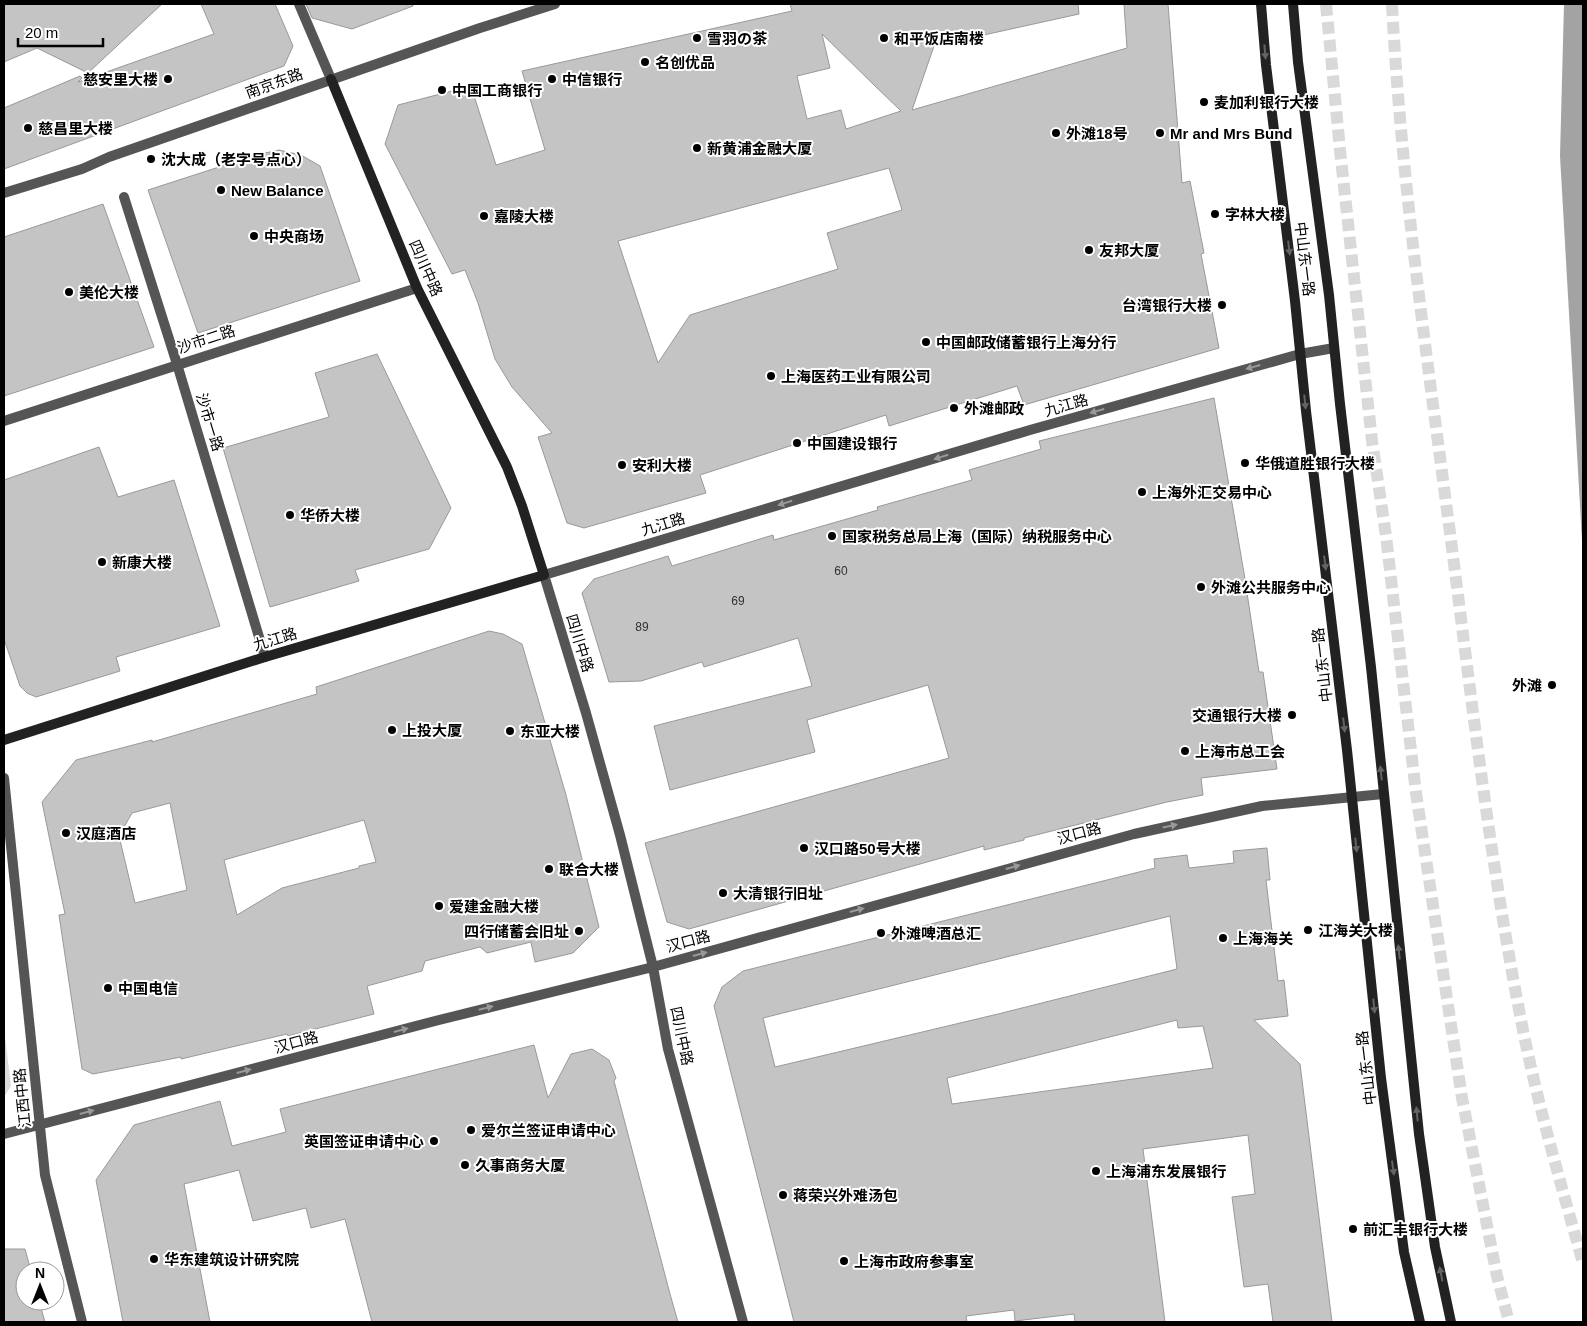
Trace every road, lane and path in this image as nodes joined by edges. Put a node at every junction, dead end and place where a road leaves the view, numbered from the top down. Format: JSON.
{"nodes":[{"id":1,"x":299,"y":4,"type":"edge"},
{"id":2,"x":555,"y":4,"type":"edge"},
{"id":3,"x":1260,"y":4,"type":"edge"},
{"id":4,"x":1293,"y":4,"type":"edge"},
{"id":5,"x":330,"y":79,"type":"junction"},
{"id":6,"x":4,"y":194,"type":"edge"},
{"id":7,"x":124,"y":197,"type":"dead end"},
{"id":8,"x":417,"y":288,"type":"junction"},
{"id":9,"x":1334,"y":348,"type":"junction"},
{"id":10,"x":1300,"y":354,"type":"junction"},
{"id":11,"x":177,"y":364,"type":"junction"},
{"id":12,"x":4,"y":421,"type":"edge"},
{"id":13,"x":544,"y":575,"type":"junction"},
{"id":14,"x":265,"y":657,"type":"junction"},
{"id":15,"x":4,"y":740,"type":"edge"},
{"id":16,"x":4,"y":778,"type":"edge"},
{"id":17,"x":1383,"y":794,"type":"junction"},
{"id":18,"x":1351,"y":796,"type":"junction"},
{"id":19,"x":653,"y":966,"type":"junction"},
{"id":20,"x":40,"y":1124,"type":"junction"},
{"id":21,"x":4,"y":1134,"type":"edge"},
{"id":22,"x":82,"y":1322,"type":"edge"},
{"id":23,"x":743,"y":1322,"type":"edge"},
{"id":24,"x":1420,"y":1322,"type":"edge"},
{"id":25,"x":1451,"y":1322,"type":"edge"}],
"edges":[{"from":1,"to":5,"type":"street","name":"四川中路"},
{"from":2,"to":5,"type":"street","name":"南京东路"},
{"from":3,"to":10,"type":"main road","name":"中山东一路","one_way":true},
{"from":4,"to":9,"type":"main road","name":"中山东一路"},
{"from":5,"to":6,"type":"street","name":"南京东路"},
{"from":5,"to":8,"type":"main road","name":"四川中路"},
{"from":7,"to":11,"type":"street","name":"沙市一路"},
{"from":8,"to":11,"type":"street","name":"沙市二路"},
{"from":8,"to":13,"type":"main road","name":"四川中路"},
{"from":9,"to":10,"type":"street","name":"九江路"},
{"from":17,"to":9,"type":"main road","name":"中山东一路","one_way":true},
{"from":10,"to":13,"type":"street","name":"九江路","one_way":true},
{"from":10,"to":18,"type":"main road","name":"中山东一路","one_way":true},
{"from":11,"to":12,"type":"street","name":"沙市二路"},
{"from":11,"to":14,"type":"street","name":"沙市一路"},
{"from":13,"to":14,"type":"main road","name":"九江路"},
{"from":13,"to":19,"type":"street","name":"四川中路"},
{"from":14,"to":15,"type":"main road","name":"九江路"},
{"from":16,"to":20,"type":"street","name":"江西中路"},
{"from":17,"to":18,"type":"street","name":"汉口路"},
{"from":25,"to":17,"type":"main road","name":"中山东一路","one_way":true},
{"from":19,"to":18,"type":"street","name":"汉口路","one_way":true},
{"from":18,"to":24,"type":"main road","name":"中山东一路","one_way":true},
{"from":20,"to":19,"type":"street","name":"汉口路","one_way":true},
{"from":19,"to":23,"type":"street","name":"四川中路"},
{"from":20,"to":21,"type":"street","name":"汉口路"},
{"from":20,"to":22,"type":"street","name":"江西中路"}]}
